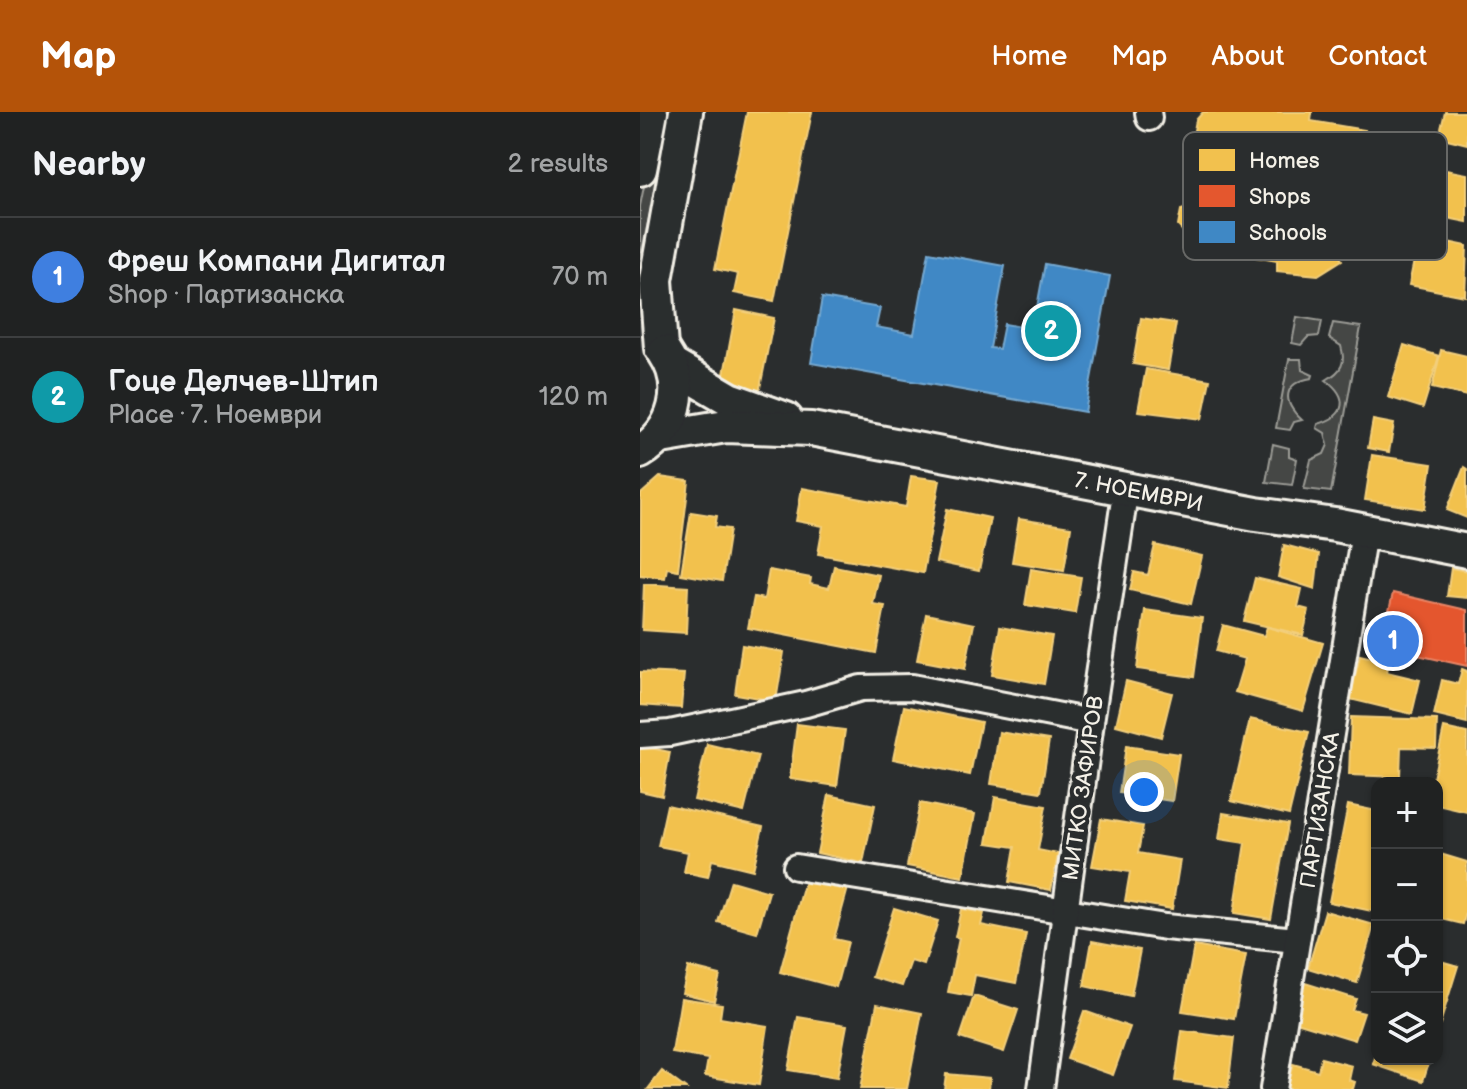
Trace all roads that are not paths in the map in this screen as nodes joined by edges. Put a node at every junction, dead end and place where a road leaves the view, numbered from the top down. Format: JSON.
{"nodes":[{"id":1,"x":651,"y":112,"type":"edge"},
{"id":2,"x":686,"y":112,"type":"edge"},
{"id":3,"x":640,"y":169,"type":"edge"},
{"id":4,"x":657,"y":349,"type":"edge"},
{"id":5,"x":811,"y":429,"type":"junction"},
{"id":6,"x":650,"y":445,"type":"edge"},
{"id":7,"x":1126,"y":487,"type":"junction"},
{"id":8,"x":1364,"y":532,"type":"junction"},
{"id":9,"x":1467,"y":551,"type":"edge"},
{"id":10,"x":1091,"y":722,"type":"junction"},
{"id":11,"x":640,"y":735,"type":"edge"},
{"id":12,"x":796,"y":867,"type":"dead end"},
{"id":13,"x":1065,"y":912,"type":"junction"},
{"id":14,"x":1297,"y":940,"type":"junction"},
{"id":15,"x":1041,"y":1089,"type":"edge"},
{"id":16,"x":1273,"y":1089,"type":"edge"}],
"edges":[{"from":1,"to":3,"type":"main road"},
{"from":2,"to":4,"type":"main road"},
{"from":4,"to":5,"type":"main road","name":"7. НОЕМВРИ"},
{"from":4,"to":6,"type":"main road"},
{"from":5,"to":6,"type":"main road","name":"7. НОЕМВРИ"},
{"from":5,"to":7,"type":"main road","name":"7. НОЕМВРИ"},
{"from":7,"to":8,"type":"main road","name":"7. НОЕМВРИ"},
{"from":7,"to":10,"type":"street","name":"МИТКО ЗАФИРОВ"},
{"from":8,"to":9,"type":"main road","name":"7. НОЕМВРИ"},
{"from":8,"to":14,"type":"street","name":"ПАРТИЗАНСКА"},
{"from":10,"to":11,"type":"street"},
{"from":10,"to":13,"type":"street","name":"МИТКО ЗАФИРОВ"},
{"from":12,"to":13,"type":"street"},
{"from":13,"to":14,"type":"street"},
{"from":13,"to":15,"type":"street","name":"МИТКО ЗАФИРОВ"},
{"from":14,"to":16,"type":"street","name":"ПАРТИЗАНСКА"}]}
